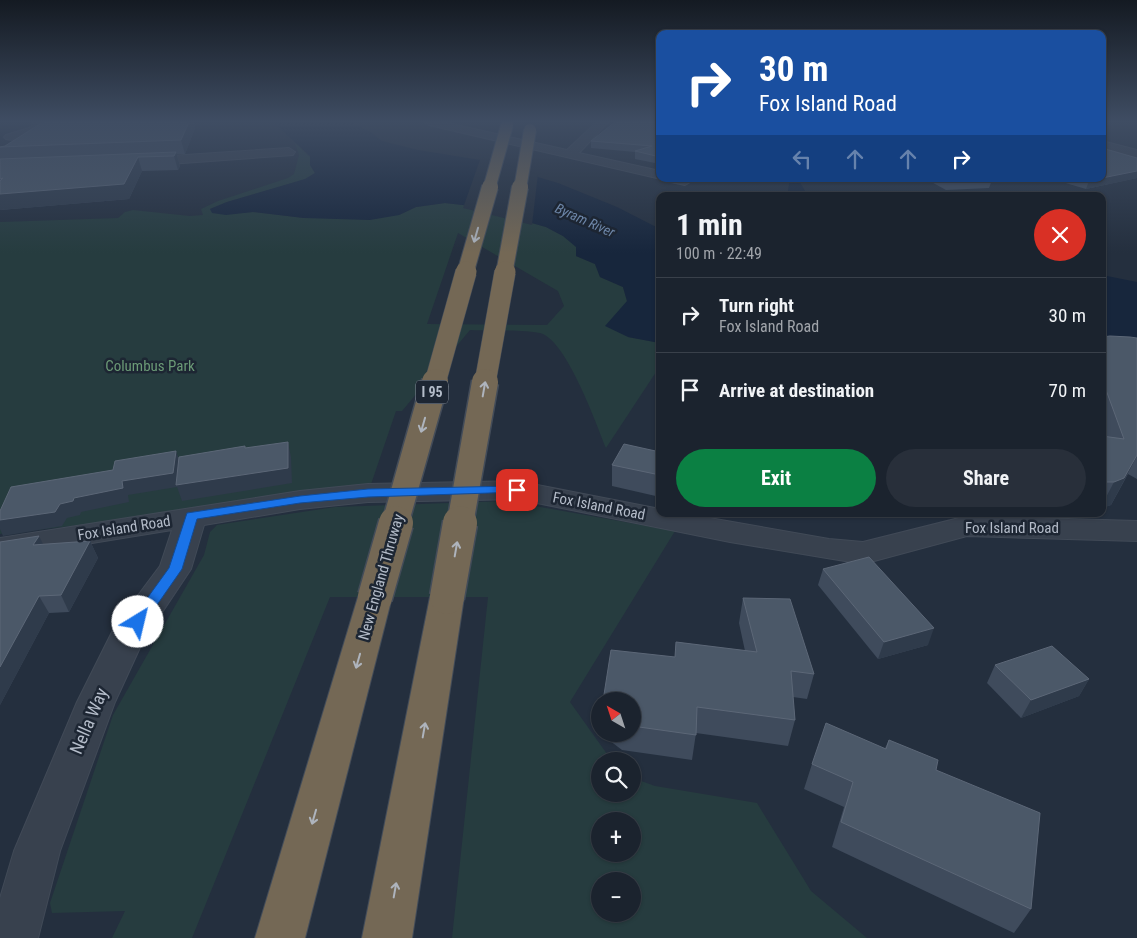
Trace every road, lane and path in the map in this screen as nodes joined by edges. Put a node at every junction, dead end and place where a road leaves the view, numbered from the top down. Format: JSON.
{"nodes":[{"id":1,"x":495,"y":166,"type":"edge"},
{"id":2,"x":523,"y":166,"type":"edge"},
{"id":3,"x":620,"y":166,"type":"edge"},
{"id":4,"x":656,"y":174,"type":"edge"},
{"id":5,"x":192,"y":516,"type":"junction"},
{"id":6,"x":1137,"y":531,"type":"edge"},
{"id":7,"x":0,"y":548,"type":"edge"},
{"id":8,"x":13,"y":938,"type":"edge"},
{"id":9,"x":280,"y":938,"type":"edge"},
{"id":10,"x":387,"y":938,"type":"edge"}],
"edges":[{"from":1,"to":9,"type":"highway","name":"New England Thruway","number":"I 95","one_way":true,"bridge":true},
{"from":10,"to":2,"type":"highway","one_way":true,"bridge":true},
{"from":3,"to":4,"type":"street"},
{"from":5,"to":6,"type":"street","name":"Fox Island Road"},
{"from":5,"to":7,"type":"street","name":"Fox Island Road"},
{"from":5,"to":8,"type":"street","name":"Nella Way"}]}
